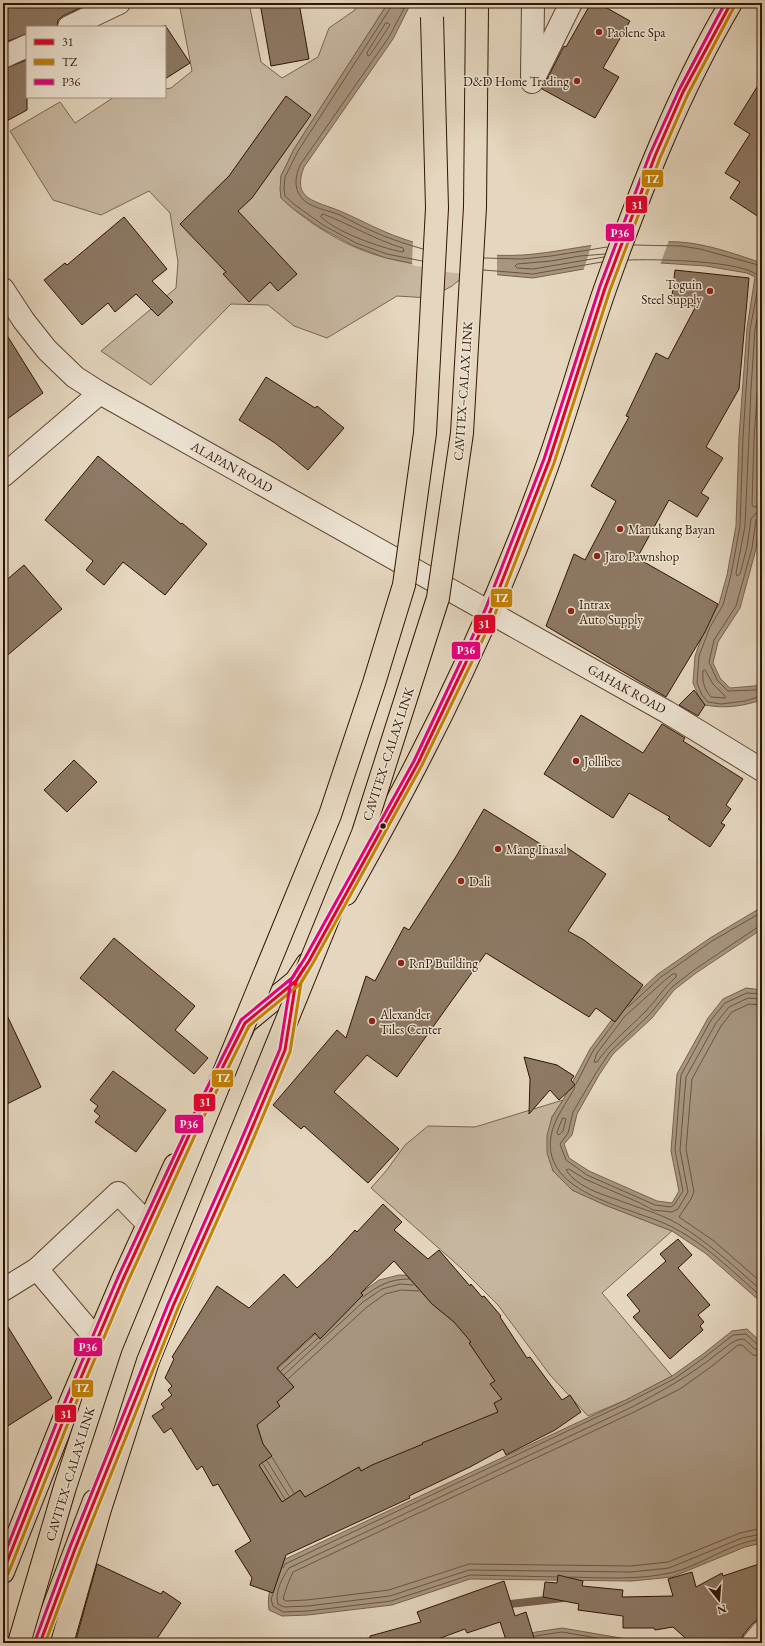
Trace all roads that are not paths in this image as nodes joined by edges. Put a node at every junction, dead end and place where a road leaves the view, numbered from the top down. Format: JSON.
{"nodes":[{"id":1,"x":119,"y":3,"type":"edge"},
{"id":2,"x":533,"y":3,"type":"edge"},
{"id":3,"x":571,"y":3,"type":"edge"},
{"id":4,"x":731,"y":3,"type":"edge"},
{"id":5,"x":477,"y":8,"type":"dead end"},
{"id":6,"x":432,"y":17,"type":"dead end"},
{"id":7,"x":71,"y":26,"type":"edge"},
{"id":8,"x":26,"y":46,"type":"edge"},
{"id":9,"x":3,"y":58,"type":"edge"},
{"id":10,"x":3,"y":289,"type":"edge"},
{"id":11,"x":100,"y":393,"type":"junction"},
{"id":12,"x":3,"y":476,"type":"edge"},
{"id":13,"x":490,"y":612,"type":"junction"},
{"id":14,"x":762,"y":770,"type":"edge"},
{"id":15,"x":296,"y":981,"type":"junction"},
{"id":16,"x":148,"y":1224,"type":"junction"},
{"id":17,"x":37,"y":1269,"type":"junction"},
{"id":18,"x":3,"y":1290,"type":"edge"},
{"id":19,"x":97,"y":1340,"type":"junction"},
{"id":20,"x":3,"y":1572,"type":"edge"},
{"id":21,"x":762,"y":1632,"type":"edge"},
{"id":22,"x":19,"y":1643,"type":"edge"},
{"id":23,"x":40,"y":1643,"type":"edge"},
{"id":24,"x":62,"y":1643,"type":"edge"},
{"id":25,"x":753,"y":1643,"type":"edge"}],
"edges":[{"from":1,"to":7,"type":"street"},
{"from":2,"to":3,"type":"street"},
{"from":4,"to":13,"type":"main road"},
{"from":5,"to":24,"type":"main road","name":"CAVITEX–CALAX LINK","bridge":true},
{"from":6,"to":22,"type":"main road","name":"CAVITEX–CALAX LINK","bridge":true},
{"from":8,"to":9,"type":"street"},
{"from":10,"to":11,"type":"street","name":"ALAPAN ROAD"},
{"from":11,"to":12,"type":"street"},
{"from":11,"to":13,"type":"street","name":"ALAPAN ROAD"},
{"from":13,"to":14,"type":"street","name":"GAHAK ROAD"},
{"from":13,"to":15,"type":"main road"},
{"from":15,"to":16,"type":"main road"},
{"from":15,"to":23,"type":"main road"},
{"from":16,"to":17,"type":"street"},
{"from":16,"to":19,"type":"main road"},
{"from":17,"to":18,"type":"street"},
{"from":17,"to":19,"type":"street"},
{"from":19,"to":20,"type":"main road"},
{"from":21,"to":25,"type":"street"}]}
